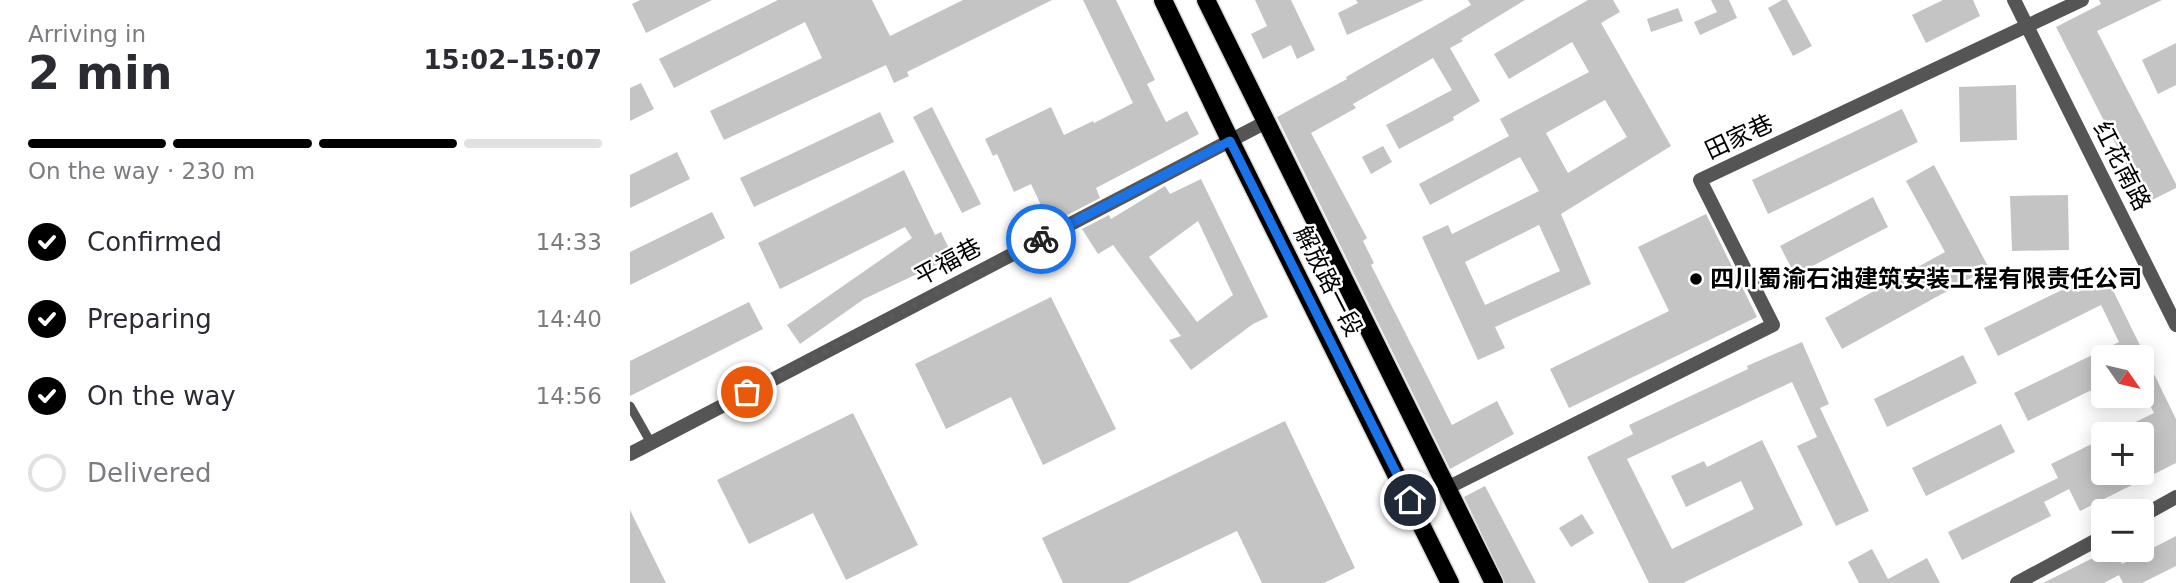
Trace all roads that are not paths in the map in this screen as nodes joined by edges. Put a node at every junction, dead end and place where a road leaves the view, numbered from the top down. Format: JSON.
{"nodes":[{"id":1,"x":1163,"y":0,"type":"edge"},
{"id":2,"x":1206,"y":0,"type":"edge"},
{"id":3,"x":2014,"y":0,"type":"edge"},
{"id":4,"x":2082,"y":0,"type":"edge"},
{"id":5,"x":2027,"y":27,"type":"junction"},
{"id":6,"x":1266,"y":122,"type":"junction"},
{"id":7,"x":1230,"y":141,"type":"junction"},
{"id":8,"x":2176,"y":325,"type":"edge"},
{"id":9,"x":630,"y":406,"type":"edge"},
{"id":10,"x":651,"y":443,"type":"junction"},
{"id":11,"x":630,"y":454,"type":"edge"},
{"id":12,"x":1447,"y":488,"type":"junction"},
{"id":13,"x":2176,"y":497,"type":"edge"},
{"id":14,"x":2154,"y":509,"type":"edge"},
{"id":15,"x":2091,"y":543,"type":"edge"},
{"id":16,"x":1451,"y":583,"type":"edge"},
{"id":17,"x":1494,"y":583,"type":"edge"},
{"id":18,"x":2017,"y":583,"type":"edge"}],
"edges":[{"from":1,"to":7,"type":"main road","name":"解放路一段"},
{"from":2,"to":6,"type":"main road","name":"解放路一段"},
{"from":3,"to":5,"type":"street","name":"红花南路"},
{"from":4,"to":5,"type":"street","name":"田家巷"},
{"from":5,"to":8,"type":"street","name":"红花南路"},
{"from":5,"to":12,"type":"street","name":"田家巷"},
{"from":6,"to":7,"type":"street","name":"平福巷"},
{"from":6,"to":12,"type":"main road","name":"解放路一段"},
{"from":7,"to":10,"type":"street","name":"平福巷"},
{"from":7,"to":16,"type":"main road","name":"解放路一段"},
{"from":9,"to":10,"type":"lane"},
{"from":10,"to":11,"type":"street","name":"平福巷"},
{"from":12,"to":17,"type":"main road","name":"解放路一段"},
{"from":13,"to":14,"type":"street"},
{"from":15,"to":18,"type":"street"}]}
